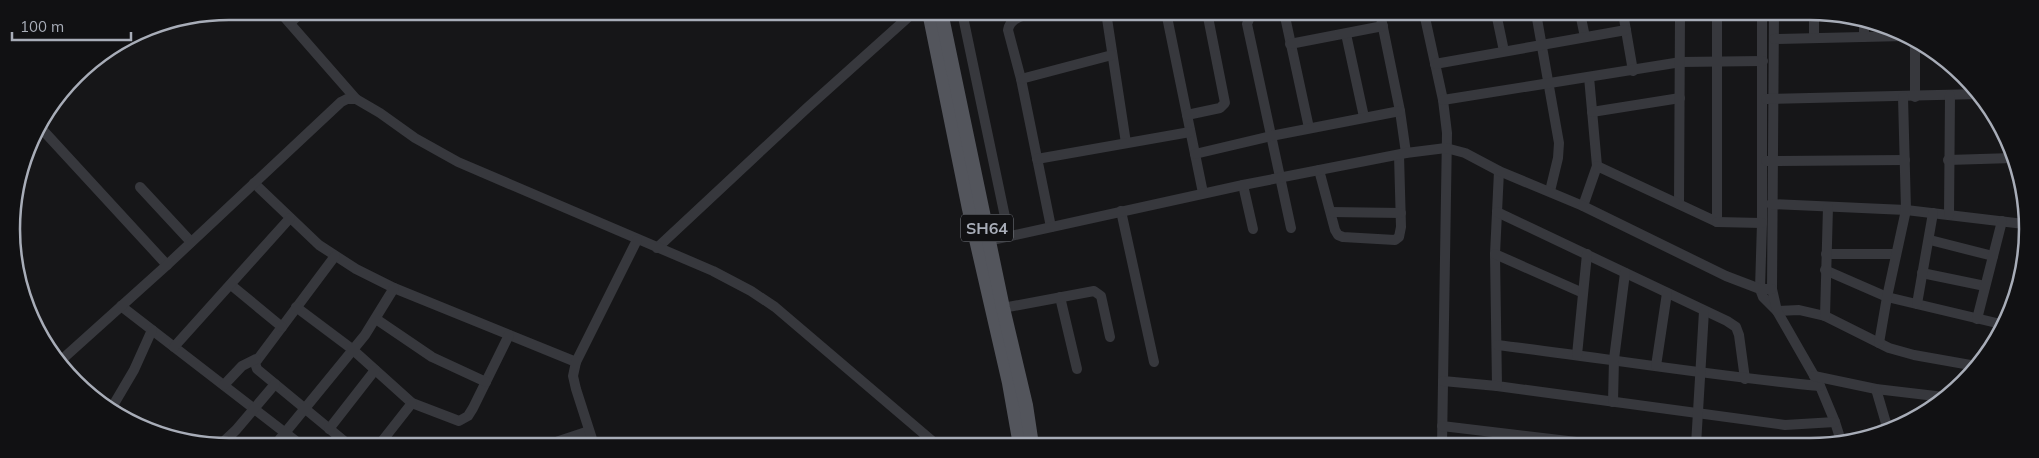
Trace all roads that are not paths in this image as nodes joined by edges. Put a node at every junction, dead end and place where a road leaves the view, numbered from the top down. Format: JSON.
{"nodes":[{"id":1,"x":287,"y":20,"type":"edge"},
{"id":2,"x":293,"y":20,"type":"edge"},
{"id":3,"x":905,"y":20,"type":"edge"},
{"id":4,"x":932,"y":20,"type":"edge"},
{"id":5,"x":942,"y":20,"type":"edge"},
{"id":6,"x":964,"y":20,"type":"edge"},
{"id":7,"x":1014,"y":20,"type":"edge"},
{"id":8,"x":1107,"y":20,"type":"edge"},
{"id":9,"x":1168,"y":20,"type":"edge"},
{"id":10,"x":1209,"y":20,"type":"edge"},
{"id":11,"x":1249,"y":20,"type":"edge"},
{"id":12,"x":1286,"y":20,"type":"edge"},
{"id":13,"x":1382,"y":20,"type":"edge"},
{"id":14,"x":1426,"y":20,"type":"edge"},
{"id":15,"x":1497,"y":20,"type":"edge"},
{"id":16,"x":1537,"y":20,"type":"edge"},
{"id":17,"x":1581,"y":20,"type":"edge"},
{"id":18,"x":1624,"y":20,"type":"edge"},
{"id":19,"x":1680,"y":20,"type":"edge"},
{"id":20,"x":1717,"y":20,"type":"edge"},
{"id":21,"x":1762,"y":20,"type":"edge"},
{"id":22,"x":1774,"y":20,"type":"edge"},
{"id":23,"x":1814,"y":20,"type":"edge"},
{"id":24,"x":290,"y":23,"type":"junction"},
{"id":25,"x":1383,"y":26,"type":"junction"},
{"id":26,"x":1864,"y":27,"type":"edge"},
{"id":27,"x":1626,"y":30,"type":"junction"},
{"id":28,"x":1346,"y":34,"type":"junction"},
{"id":29,"x":1891,"y":36,"type":"edge"},
{"id":30,"x":1585,"y":37,"type":"junction"},
{"id":31,"x":1864,"y":37,"type":"junction"},
{"id":32,"x":1814,"y":38,"type":"junction"},
{"id":33,"x":1774,"y":39,"type":"junction"},
{"id":34,"x":1290,"y":44,"type":"junction"},
{"id":35,"x":1542,"y":44,"type":"junction"},
{"id":36,"x":1915,"y":48,"type":"edge"},
{"id":37,"x":1504,"y":51,"type":"junction"},
{"id":38,"x":1112,"y":55,"type":"junction"},
{"id":39,"x":1762,"y":61,"type":"junction"},
{"id":40,"x":1681,"y":62,"type":"junction"},
{"id":41,"x":1718,"y":62,"type":"junction"},
{"id":42,"x":1436,"y":64,"type":"junction"},
{"id":43,"x":1634,"y":70,"type":"junction"},
{"id":44,"x":1589,"y":77,"type":"junction"},
{"id":45,"x":1022,"y":79,"type":"junction"},
{"id":46,"x":1549,"y":83,"type":"junction"},
{"id":47,"x":1970,"y":94,"type":"edge"},
{"id":48,"x":1950,"y":95,"type":"junction"},
{"id":49,"x":1903,"y":97,"type":"junction"},
{"id":50,"x":1915,"y":97,"type":"junction"},
{"id":51,"x":1680,"y":98,"type":"junction"},
{"id":52,"x":356,"y":99,"type":"junction"},
{"id":53,"x":1762,"y":99,"type":"junction"},
{"id":54,"x":1773,"y":99,"type":"junction"},
{"id":55,"x":1443,"y":100,"type":"junction"},
{"id":56,"x":1400,"y":111,"type":"junction"},
{"id":57,"x":1592,"y":112,"type":"junction"},
{"id":58,"x":1187,"y":114,"type":"junction"},
{"id":59,"x":1364,"y":117,"type":"junction"},
{"id":60,"x":1309,"y":128,"type":"junction"},
{"id":61,"x":44,"y":132,"type":"edge"},
{"id":62,"x":1190,"y":132,"type":"junction"},
{"id":63,"x":1271,"y":136,"type":"junction"},
{"id":64,"x":1126,"y":143,"type":"junction"},
{"id":65,"x":1446,"y":148,"type":"junction"},
{"id":66,"x":1195,"y":154,"type":"junction"},
{"id":67,"x":1402,"y":154,"type":"junction"},
{"id":68,"x":2007,"y":158,"type":"edge"},
{"id":69,"x":1037,"y":159,"type":"junction"},
{"id":70,"x":1905,"y":160,"type":"junction"},
{"id":71,"x":1948,"y":160,"type":"junction"},
{"id":72,"x":1767,"y":161,"type":"junction"},
{"id":73,"x":1598,"y":166,"type":"junction"},
{"id":74,"x":1319,"y":170,"type":"junction"},
{"id":75,"x":1499,"y":171,"type":"junction"},
{"id":76,"x":1280,"y":178,"type":"junction"},
{"id":77,"x":254,"y":183,"type":"junction"},
{"id":78,"x":1243,"y":185,"type":"junction"},
{"id":79,"x":140,"y":187,"type":"dead end"},
{"id":80,"x":1550,"y":191,"type":"junction"},
{"id":81,"x":1203,"y":193,"type":"junction"},
{"id":82,"x":1679,"y":204,"type":"junction"},
{"id":83,"x":1772,"y":204,"type":"junction"},
{"id":84,"x":1583,"y":206,"type":"junction"},
{"id":85,"x":1828,"y":207,"type":"junction"},
{"id":86,"x":1906,"y":210,"type":"junction"},
{"id":87,"x":1121,"y":211,"type":"junction"},
{"id":88,"x":1332,"y":212,"type":"junction"},
{"id":89,"x":1497,"y":212,"type":"junction"},
{"id":90,"x":1401,"y":213,"type":"junction"},
{"id":91,"x":1933,"y":214,"type":"junction"},
{"id":92,"x":1949,"y":215,"type":"junction"},
{"id":93,"x":290,"y":218,"type":"junction"},
{"id":94,"x":2002,"y":221,"type":"junction"},
{"id":95,"x":1717,"y":222,"type":"junction"},
{"id":96,"x":1762,"y":223,"type":"junction"},
{"id":97,"x":2019,"y":223,"type":"edge"},
{"id":98,"x":1051,"y":227,"type":"junction"},
{"id":99,"x":1253,"y":228,"type":"dead end"},
{"id":100,"x":1291,"y":228,"type":"dead end"},
{"id":101,"x":1009,"y":236,"type":"junction"},
{"id":102,"x":636,"y":240,"type":"junction"},
{"id":103,"x":1930,"y":240,"type":"junction"},
{"id":104,"x":191,"y":242,"type":"junction"},
{"id":105,"x":983,"y":242,"type":"junction"},
{"id":106,"x":658,"y":248,"type":"junction"},
{"id":107,"x":1495,"y":254,"type":"junction"},
{"id":108,"x":1587,"y":254,"type":"junction"},
{"id":109,"x":1826,"y":254,"type":"junction"},
{"id":110,"x":1896,"y":254,"type":"junction"},
{"id":111,"x":335,"y":256,"type":"junction"},
{"id":112,"x":1993,"y":256,"type":"junction"},
{"id":113,"x":167,"y":265,"type":"junction"},
{"id":114,"x":1826,"y":270,"type":"junction"},
{"id":115,"x":1625,"y":273,"type":"junction"},
{"id":116,"x":1922,"y":273,"type":"junction"},
{"id":117,"x":230,"y":285,"type":"junction"},
{"id":118,"x":1985,"y":286,"type":"junction"},
{"id":119,"x":394,"y":288,"type":"junction"},
{"id":120,"x":1760,"y":289,"type":"junction"},
{"id":121,"x":1772,"y":290,"type":"junction"},
{"id":122,"x":1583,"y":293,"type":"junction"},
{"id":123,"x":1666,"y":293,"type":"junction"},
{"id":124,"x":1060,"y":296,"type":"junction"},
{"id":125,"x":1886,"y":297,"type":"junction"},
{"id":126,"x":1917,"y":304,"type":"junction"},
{"id":127,"x":121,"y":306,"type":"junction"},
{"id":128,"x":296,"y":308,"type":"junction"},
{"id":129,"x":1003,"y":308,"type":"junction"},
{"id":130,"x":1704,"y":311,"type":"junction"},
{"id":131,"x":1777,"y":311,"type":"junction"},
{"id":132,"x":1824,"y":316,"type":"junction"},
{"id":133,"x":1977,"y":318,"type":"junction"},
{"id":134,"x":376,"y":319,"type":"junction"},
{"id":135,"x":1996,"y":323,"type":"edge"},
{"id":136,"x":282,"y":327,"type":"junction"},
{"id":137,"x":152,"y":330,"type":"junction"},
{"id":138,"x":509,"y":335,"type":"junction"},
{"id":139,"x":1110,"y":337,"type":"dead end"},
{"id":140,"x":1879,"y":343,"type":"junction"},
{"id":141,"x":1497,"y":345,"type":"junction"},
{"id":142,"x":174,"y":348,"type":"junction"},
{"id":143,"x":352,"y":349,"type":"junction"},
{"id":144,"x":1577,"y":355,"type":"junction"},
{"id":145,"x":64,"y":357,"type":"edge"},
{"id":146,"x":1614,"y":359,"type":"junction"},
{"id":147,"x":256,"y":360,"type":"junction"},
{"id":148,"x":576,"y":362,"type":"junction"},
{"id":149,"x":1154,"y":362,"type":"dead end"},
{"id":150,"x":1656,"y":366,"type":"junction"},
{"id":151,"x":1966,"y":368,"type":"edge"},
{"id":152,"x":1077,"y":369,"type":"dead end"},
{"id":153,"x":375,"y":370,"type":"junction"},
{"id":154,"x":1701,"y":373,"type":"junction"},
{"id":155,"x":1814,"y":376,"type":"junction"},
{"id":156,"x":1745,"y":379,"type":"junction"},
{"id":157,"x":1443,"y":381,"type":"junction"},
{"id":158,"x":486,"y":382,"type":"junction"},
{"id":159,"x":275,"y":384,"type":"junction"},
{"id":160,"x":224,"y":386,"type":"junction"},
{"id":161,"x":1496,"y":386,"type":"junction"},
{"id":162,"x":1820,"y":386,"type":"junction"},
{"id":163,"x":1876,"y":389,"type":"junction"},
{"id":164,"x":1936,"y":396,"type":"edge"},
{"id":165,"x":1613,"y":402,"type":"junction"},
{"id":166,"x":412,"y":403,"type":"junction"},
{"id":167,"x":114,"y":404,"type":"edge"},
{"id":168,"x":255,"y":408,"type":"junction"},
{"id":169,"x":305,"y":409,"type":"junction"},
{"id":170,"x":1699,"y":412,"type":"junction"},
{"id":171,"x":1835,"y":422,"type":"junction"},
{"id":172,"x":1886,"y":424,"type":"edge"},
{"id":173,"x":1442,"y":426,"type":"junction"},
{"id":174,"x":329,"y":429,"type":"junction"},
{"id":175,"x":589,"y":431,"type":"junction"},
{"id":176,"x":286,"y":432,"type":"junction"},
{"id":177,"x":1839,"y":436,"type":"edge"},
{"id":178,"x":227,"y":438,"type":"edge"},
{"id":179,"x":281,"y":438,"type":"edge"},
{"id":180,"x":293,"y":438,"type":"edge"},
{"id":181,"x":340,"y":438,"type":"edge"},
{"id":182,"x":384,"y":438,"type":"edge"},
{"id":183,"x":568,"y":438,"type":"edge"},
{"id":184,"x":592,"y":438,"type":"edge"},
{"id":185,"x":929,"y":438,"type":"edge"},
{"id":186,"x":1019,"y":438,"type":"edge"},
{"id":187,"x":1031,"y":438,"type":"edge"},
{"id":188,"x":1442,"y":438,"type":"edge"},
{"id":189,"x":1532,"y":438,"type":"edge"},
{"id":190,"x":1697,"y":438,"type":"edge"}],
"edges":[{"from":1,"to":24,"type":"street"},
{"from":2,"to":24,"type":"street"},
{"from":3,"to":106,"type":"street"},
{"from":4,"to":105,"type":"main road","number":"SH64"},
{"from":5,"to":105,"type":"main road","number":"SH64"},
{"from":6,"to":101,"type":"street"},
{"from":7,"to":45,"type":"street"},
{"from":8,"to":38,"type":"street"},
{"from":9,"to":58,"type":"street"},
{"from":10,"to":58,"type":"street"},
{"from":11,"to":63,"type":"street"},
{"from":12,"to":34,"type":"street"},
{"from":13,"to":25,"type":"street"},
{"from":14,"to":42,"type":"street"},
{"from":15,"to":37,"type":"street"},
{"from":16,"to":35,"type":"street"},
{"from":17,"to":30,"type":"street"},
{"from":18,"to":27,"type":"street"},
{"from":19,"to":40,"type":"street"},
{"from":20,"to":41,"type":"street"},
{"from":21,"to":39,"type":"street"},
{"from":22,"to":33,"type":"street"},
{"from":23,"to":32,"type":"street"},
{"from":24,"to":52,"type":"street"},
{"from":25,"to":28,"type":"street"},
{"from":25,"to":56,"type":"street"},
{"from":26,"to":31,"type":"street"},
{"from":27,"to":30,"type":"street"},
{"from":27,"to":43,"type":"street"},
{"from":28,"to":34,"type":"street"},
{"from":28,"to":59,"type":"street"},
{"from":29,"to":31,"type":"street"},
{"from":30,"to":35,"type":"street"},
{"from":31,"to":32,"type":"street"},
{"from":32,"to":33,"type":"street"},
{"from":33,"to":54,"type":"street"},
{"from":34,"to":60,"type":"street"},
{"from":35,"to":37,"type":"street"},
{"from":35,"to":46,"type":"street"},
{"from":36,"to":50,"type":"street"},
{"from":37,"to":42,"type":"street"},
{"from":38,"to":45,"type":"street"},
{"from":38,"to":64,"type":"street"},
{"from":39,"to":41,"type":"street"},
{"from":39,"to":53,"type":"street"},
{"from":40,"to":41,"type":"street"},
{"from":40,"to":43,"type":"street"},
{"from":40,"to":51,"type":"street"},
{"from":41,"to":95,"type":"street"},
{"from":42,"to":55,"type":"street"},
{"from":43,"to":44,"type":"street"},
{"from":44,"to":46,"type":"street"},
{"from":44,"to":57,"type":"street"},
{"from":45,"to":69,"type":"street"},
{"from":46,"to":55,"type":"street"},
{"from":46,"to":80,"type":"street"},
{"from":47,"to":48,"type":"street"},
{"from":48,"to":50,"type":"street"},
{"from":48,"to":71,"type":"street"},
{"from":49,"to":50,"type":"street"},
{"from":49,"to":54,"type":"street"},
{"from":49,"to":70,"type":"street"},
{"from":51,"to":57,"type":"street"},
{"from":51,"to":82,"type":"street"},
{"from":52,"to":77,"type":"street"},
{"from":52,"to":102,"type":"street"},
{"from":53,"to":54,"type":"street"},
{"from":53,"to":72,"type":"street"},
{"from":54,"to":72,"type":"street"},
{"from":55,"to":65,"type":"street"},
{"from":56,"to":59,"type":"street"},
{"from":56,"to":67,"type":"street"},
{"from":57,"to":73,"type":"street"},
{"from":58,"to":62,"type":"street"},
{"from":59,"to":60,"type":"street"},
{"from":60,"to":63,"type":"street"},
{"from":61,"to":113,"type":"street"},
{"from":62,"to":64,"type":"street"},
{"from":62,"to":66,"type":"street"},
{"from":63,"to":66,"type":"street"},
{"from":63,"to":76,"type":"street"},
{"from":64,"to":69,"type":"street"},
{"from":65,"to":67,"type":"street"},
{"from":65,"to":75,"type":"street"},
{"from":65,"to":157,"type":"street"},
{"from":66,"to":81,"type":"street"},
{"from":67,"to":74,"type":"street"},
{"from":67,"to":90,"type":"street"},
{"from":68,"to":71,"type":"street"},
{"from":69,"to":98,"type":"street"},
{"from":70,"to":72,"type":"street"},
{"from":70,"to":86,"type":"street"},
{"from":71,"to":92,"type":"street"},
{"from":72,"to":83,"type":"street"},
{"from":72,"to":96,"type":"street"},
{"from":73,"to":82,"type":"street"},
{"from":73,"to":84,"type":"street"},
{"from":74,"to":76,"type":"street"},
{"from":74,"to":88,"type":"street"},
{"from":75,"to":80,"type":"street"},
{"from":75,"to":89,"type":"street"},
{"from":76,"to":78,"type":"street"},
{"from":76,"to":100,"type":"street"},
{"from":77,"to":93,"type":"street"},
{"from":77,"to":104,"type":"street"},
{"from":78,"to":81,"type":"street"},
{"from":78,"to":99,"type":"street"},
{"from":79,"to":104,"type":"street"},
{"from":80,"to":84,"type":"street"},
{"from":81,"to":87,"type":"street"},
{"from":82,"to":95,"type":"street"},
{"from":83,"to":85,"type":"street"},
{"from":83,"to":121,"type":"street"},
{"from":84,"to":120,"type":"street"},
{"from":85,"to":86,"type":"street"},
{"from":85,"to":109,"type":"street"},
{"from":86,"to":91,"type":"street"},
{"from":86,"to":110,"type":"street"},
{"from":87,"to":98,"type":"street"},
{"from":87,"to":149,"type":"street"},
{"from":88,"to":90,"type":"street"},
{"from":88,"to":90,"type":"street"},
{"from":89,"to":107,"type":"street"},
{"from":89,"to":108,"type":"street"},
{"from":91,"to":92,"type":"street"},
{"from":91,"to":103,"type":"street"},
{"from":92,"to":94,"type":"street"},
{"from":93,"to":111,"type":"street"},
{"from":93,"to":117,"type":"street"},
{"from":94,"to":97,"type":"street"},
{"from":94,"to":112,"type":"street"},
{"from":95,"to":96,"type":"street"},
{"from":96,"to":120,"type":"street"},
{"from":98,"to":101,"type":"street"},
{"from":101,"to":105,"type":"street"},
{"from":102,"to":106,"type":"street"},
{"from":102,"to":148,"type":"street"},
{"from":103,"to":112,"type":"street"},
{"from":103,"to":116,"type":"street"},
{"from":104,"to":113,"type":"street"},
{"from":105,"to":129,"type":"main road","number":"SH64"},
{"from":105,"to":186,"type":"main road","number":"SH64"},
{"from":106,"to":185,"type":"street"},
{"from":107,"to":122,"type":"street"},
{"from":107,"to":141,"type":"street"},
{"from":108,"to":115,"type":"street"},
{"from":108,"to":122,"type":"street"},
{"from":109,"to":110,"type":"street"},
{"from":109,"to":114,"type":"street"},
{"from":110,"to":125,"type":"street"},
{"from":111,"to":119,"type":"street"},
{"from":111,"to":128,"type":"street"},
{"from":112,"to":118,"type":"street"},
{"from":113,"to":127,"type":"street"},
{"from":114,"to":125,"type":"street"},
{"from":114,"to":132,"type":"street"},
{"from":115,"to":123,"type":"street"},
{"from":115,"to":146,"type":"street"},
{"from":116,"to":118,"type":"street"},
{"from":116,"to":126,"type":"street"},
{"from":117,"to":136,"type":"street"},
{"from":117,"to":142,"type":"street"},
{"from":118,"to":133,"type":"street"},
{"from":119,"to":134,"type":"street"},
{"from":119,"to":138,"type":"street"},
{"from":120,"to":121,"type":"street"},
{"from":120,"to":131,"type":"street"},
{"from":121,"to":131,"type":"street"},
{"from":122,"to":144,"type":"street"},
{"from":123,"to":130,"type":"street"},
{"from":123,"to":150,"type":"street"},
{"from":124,"to":129,"type":"street"},
{"from":124,"to":139,"type":"street"},
{"from":124,"to":152,"type":"street"},
{"from":125,"to":126,"type":"street"},
{"from":125,"to":140,"type":"street"},
{"from":126,"to":133,"type":"street"},
{"from":127,"to":137,"type":"street"},
{"from":127,"to":145,"type":"street"},
{"from":128,"to":136,"type":"street"},
{"from":128,"to":143,"type":"street"},
{"from":129,"to":187,"type":"main road","number":"SH64"},
{"from":130,"to":154,"type":"street"},
{"from":130,"to":156,"type":"street"},
{"from":131,"to":132,"type":"street"},
{"from":131,"to":155,"type":"street"},
{"from":132,"to":140,"type":"street"},
{"from":133,"to":135,"type":"street"},
{"from":134,"to":143,"type":"street"},
{"from":134,"to":158,"type":"street"},
{"from":136,"to":147,"type":"street"},
{"from":137,"to":142,"type":"street"},
{"from":137,"to":167,"type":"street"},
{"from":138,"to":148,"type":"street"},
{"from":138,"to":158,"type":"street"},
{"from":140,"to":151,"type":"street"},
{"from":141,"to":144,"type":"street"},
{"from":141,"to":161,"type":"street"},
{"from":142,"to":160,"type":"street"},
{"from":143,"to":153,"type":"street"},
{"from":143,"to":169,"type":"street"},
{"from":144,"to":146,"type":"street"},
{"from":146,"to":150,"type":"street"},
{"from":146,"to":165,"type":"street"},
{"from":147,"to":159,"type":"street"},
{"from":147,"to":160,"type":"street"},
{"from":148,"to":175,"type":"street"},
{"from":150,"to":154,"type":"street"},
{"from":153,"to":166,"type":"street"},
{"from":153,"to":174,"type":"street"},
{"from":154,"to":156,"type":"street"},
{"from":154,"to":170,"type":"street"},
{"from":155,"to":162,"type":"street"},
{"from":155,"to":163,"type":"street"},
{"from":156,"to":162,"type":"street"},
{"from":157,"to":161,"type":"street"},
{"from":157,"to":173,"type":"street"},
{"from":158,"to":166,"type":"street"},
{"from":159,"to":168,"type":"street"},
{"from":159,"to":169,"type":"street"},
{"from":160,"to":168,"type":"street"},
{"from":161,"to":165,"type":"street"},
{"from":162,"to":171,"type":"street"},
{"from":163,"to":164,"type":"street"},
{"from":163,"to":172,"type":"street"},
{"from":165,"to":170,"type":"street"},
{"from":166,"to":182,"type":"street"},
{"from":168,"to":176,"type":"street"},
{"from":168,"to":178,"type":"street"},
{"from":169,"to":174,"type":"street"},
{"from":169,"to":176,"type":"street"},
{"from":170,"to":171,"type":"street"},
{"from":170,"to":190,"type":"street"},
{"from":171,"to":177,"type":"street"},
{"from":173,"to":188,"type":"street"},
{"from":173,"to":189,"type":"street"},
{"from":174,"to":181,"type":"street"},
{"from":175,"to":183,"type":"street"},
{"from":175,"to":184,"type":"street"},
{"from":176,"to":179,"type":"street"},
{"from":176,"to":180,"type":"street"}]}
